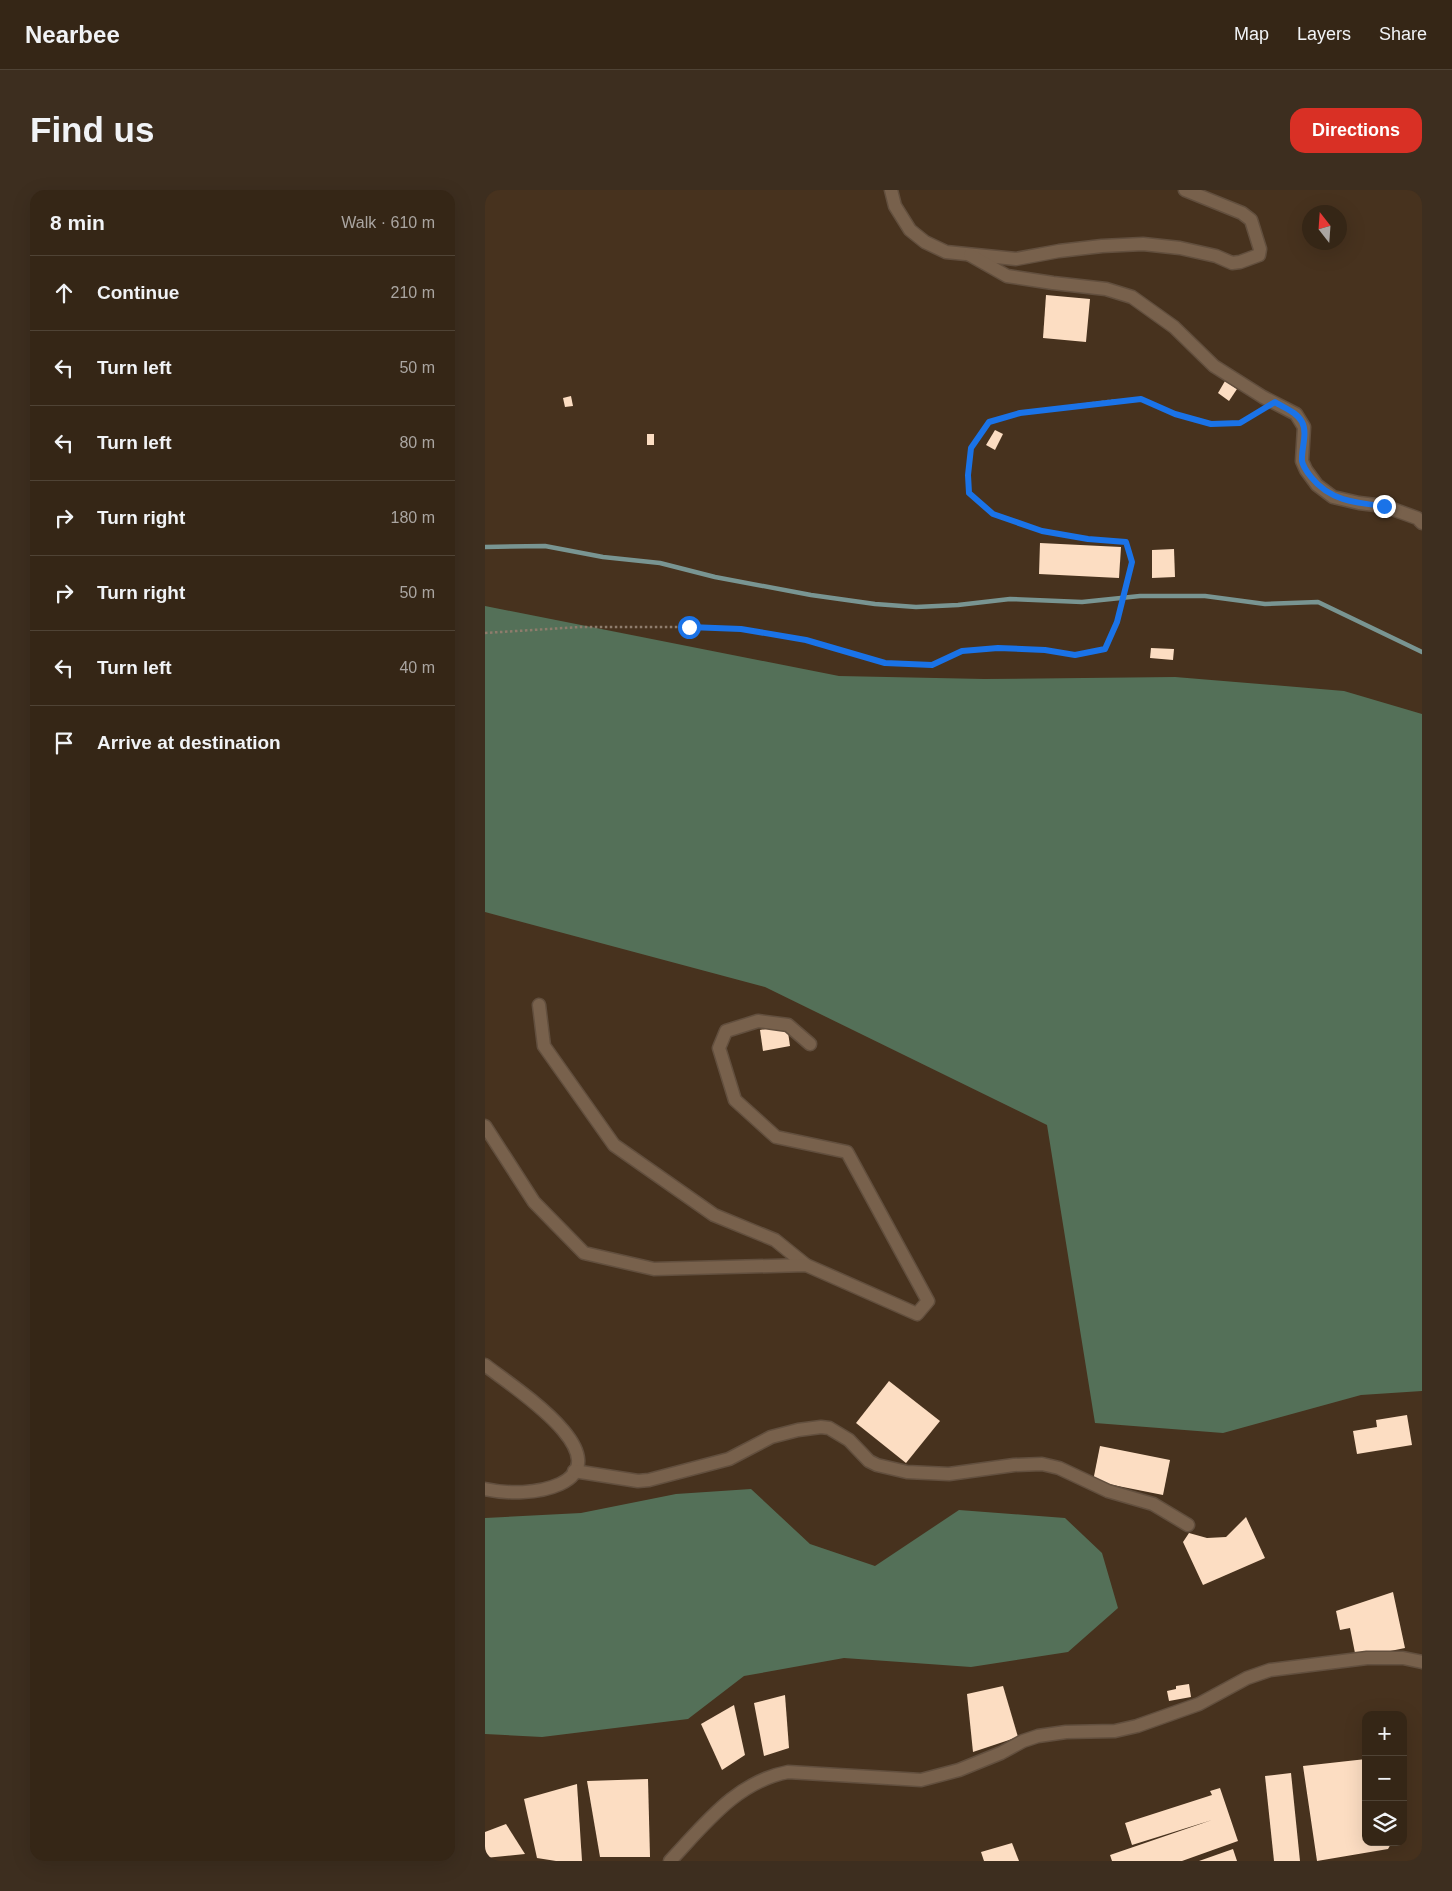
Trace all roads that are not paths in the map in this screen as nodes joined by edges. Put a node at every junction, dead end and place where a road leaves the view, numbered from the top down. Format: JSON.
{"nodes":[{"id":1,"x":891,"y":190,"type":"edge"},
{"id":2,"x":1185,"y":190,"type":"edge"},
{"id":3,"x":970,"y":255,"type":"junction"},
{"id":4,"x":1422,"y":523,"type":"edge"},
{"id":5,"x":539,"y":1005,"type":"dead end"},
{"id":6,"x":810,"y":1044,"type":"dead end"},
{"id":7,"x":485,"y":1126,"type":"edge"},
{"id":8,"x":806,"y":1265,"type":"junction"},
{"id":9,"x":485,"y":1365,"type":"edge"},
{"id":10,"x":575,"y":1471,"type":"junction"},
{"id":11,"x":485,"y":1488,"type":"edge"},
{"id":12,"x":1188,"y":1525,"type":"dead end"},
{"id":13,"x":1422,"y":1662,"type":"edge"},
{"id":14,"x":670,"y":1861,"type":"edge"}],
"edges":[{"from":1,"to":3,"type":"street"},
{"from":2,"to":3,"type":"street"},
{"from":3,"to":4,"type":"street"},
{"from":5,"to":8,"type":"street"},
{"from":6,"to":8,"type":"street"},
{"from":7,"to":8,"type":"street"},
{"from":9,"to":10,"type":"street"},
{"from":10,"to":11,"type":"street"},
{"from":10,"to":12,"type":"street"},
{"from":13,"to":14,"type":"street"}]}
